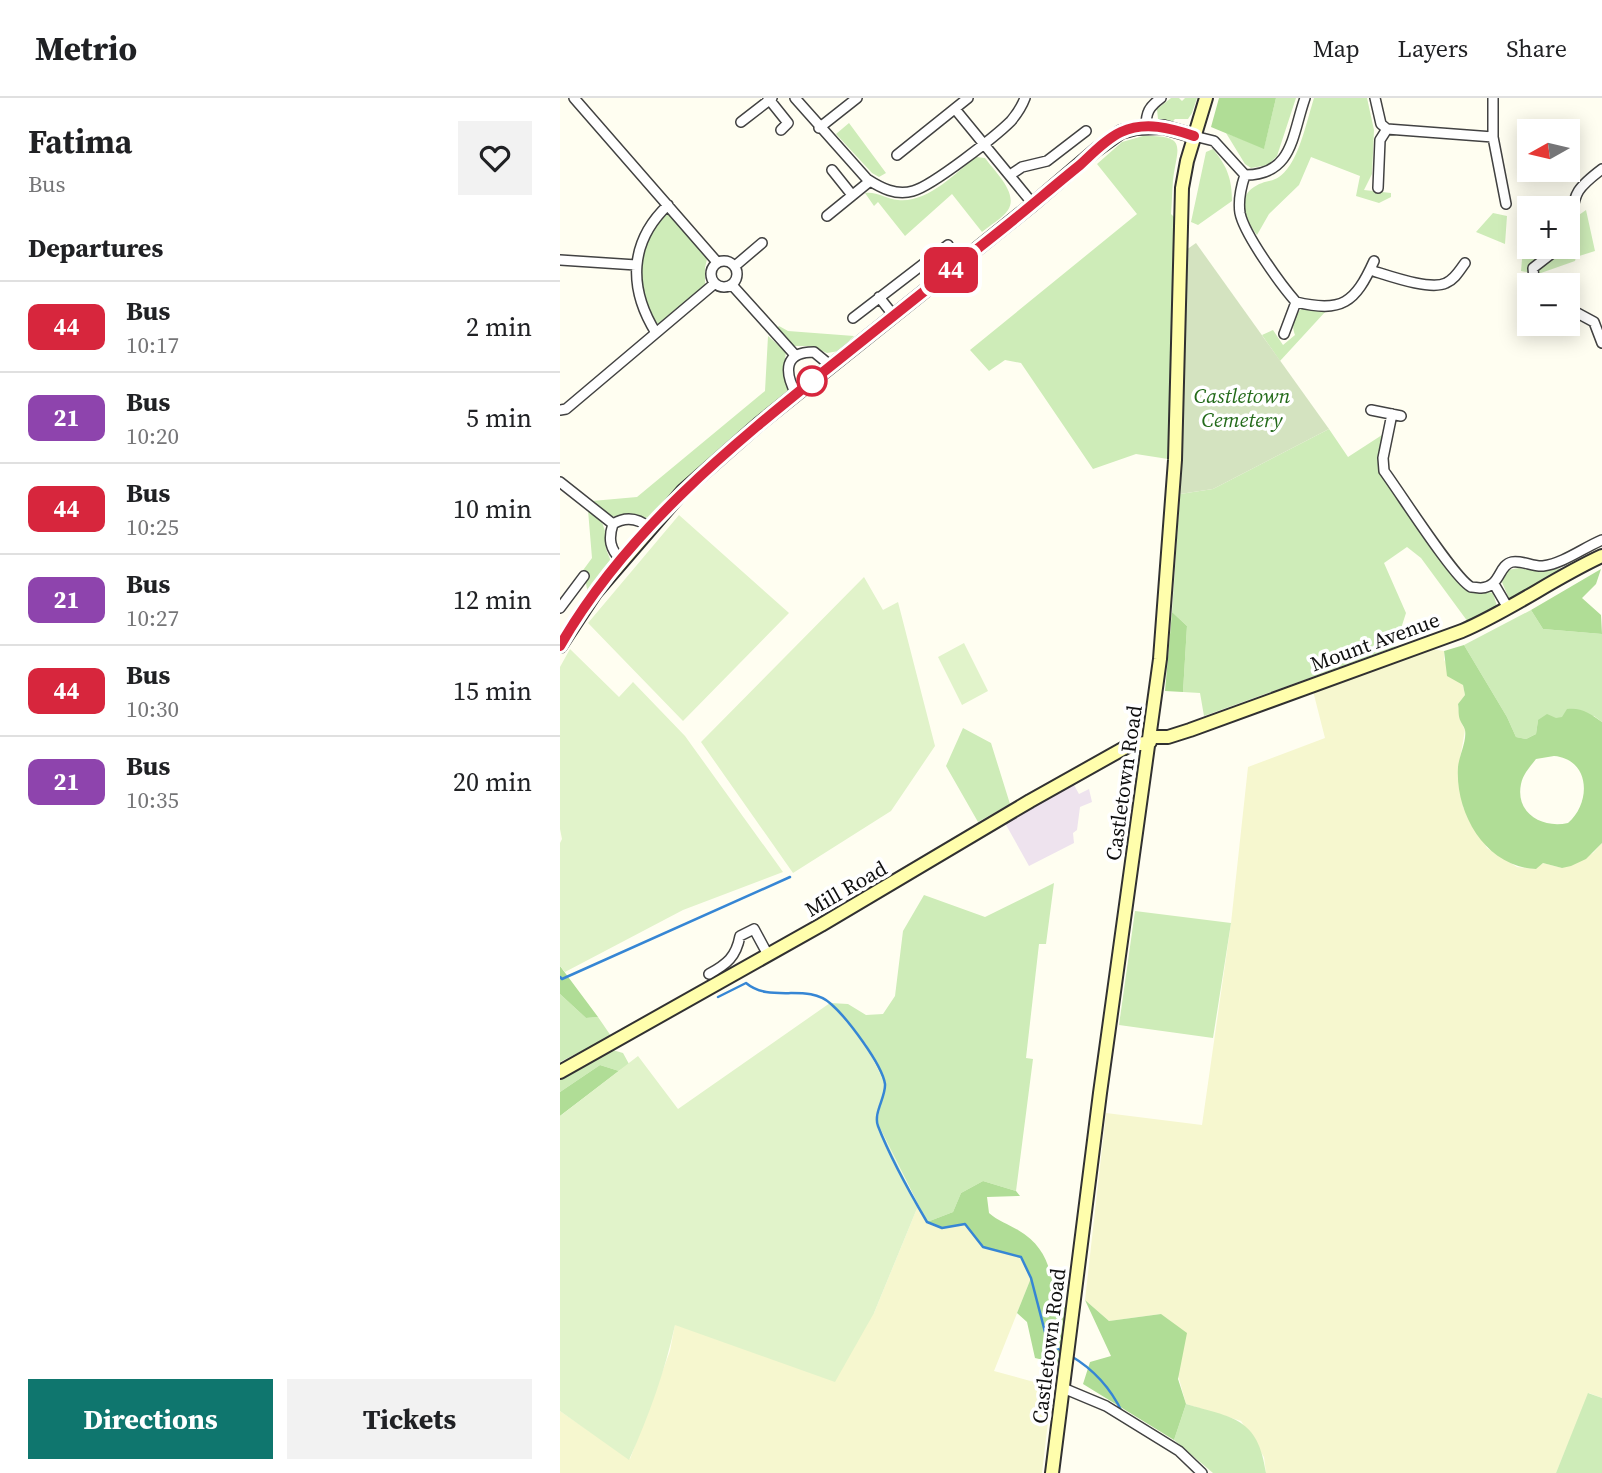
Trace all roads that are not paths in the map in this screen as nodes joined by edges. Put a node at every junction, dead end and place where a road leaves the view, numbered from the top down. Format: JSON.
{"nodes":[{"id":1,"x":574,"y":98,"type":"edge"},
{"id":2,"x":795,"y":98,"type":"edge"},
{"id":3,"x":857,"y":98,"type":"edge"},
{"id":4,"x":968,"y":98,"type":"edge"},
{"id":5,"x":1025,"y":98,"type":"edge"},
{"id":6,"x":1161,"y":98,"type":"edge"},
{"id":7,"x":1206,"y":98,"type":"edge"},
{"id":8,"x":1305,"y":98,"type":"edge"},
{"id":9,"x":1375,"y":98,"type":"edge"},
{"id":10,"x":1493,"y":98,"type":"edge"},
{"id":11,"x":770,"y":99,"type":"edge"},
{"id":12,"x":955,"y":108,"type":"junction"},
{"id":13,"x":741,"y":122,"type":"dead end"},
{"id":14,"x":1146,"y":127,"type":"junction"},
{"id":15,"x":819,"y":128,"type":"junction"},
{"id":16,"x":1387,"y":129,"type":"junction"},
{"id":17,"x":781,"y":130,"type":"dead end"},
{"id":18,"x":1086,"y":131,"type":"dead end"},
{"id":19,"x":1194,"y":136,"type":"junction"},
{"id":20,"x":1493,"y":137,"type":"junction"},
{"id":21,"x":984,"y":142,"type":"junction"},
{"id":22,"x":897,"y":155,"type":"dead end"},
{"id":23,"x":1602,"y":169,"type":"edge"},
{"id":24,"x":832,"y":170,"type":"dead end"},
{"id":25,"x":1010,"y":175,"type":"junction"},
{"id":26,"x":1245,"y":175,"type":"junction"},
{"id":27,"x":870,"y":181,"type":"junction"},
{"id":28,"x":1378,"y":188,"type":"dead end"},
{"id":29,"x":852,"y":195,"type":"junction"},
{"id":30,"x":1573,"y":196,"type":"edge"},
{"id":31,"x":1033,"y":204,"type":"junction"},
{"id":32,"x":1506,"y":204,"type":"dead end"},
{"id":33,"x":668,"y":205,"type":"junction"},
{"id":34,"x":827,"y":216,"type":"dead end"},
{"id":35,"x":762,"y":243,"type":"dead end"},
{"id":36,"x":948,"y":245,"type":"dead end"},
{"id":37,"x":1545,"y":259,"type":"edge"},
{"id":38,"x":560,"y":260,"type":"edge"},
{"id":39,"x":717,"y":262,"type":"junction"},
{"id":40,"x":1465,"y":263,"type":"dead end"},
{"id":41,"x":636,"y":265,"type":"junction"},
{"id":42,"x":735,"y":266,"type":"junction"},
{"id":43,"x":1533,"y":273,"type":"edge"},
{"id":44,"x":714,"y":284,"type":"junction"},
{"id":45,"x":732,"y":285,"type":"junction"},
{"id":46,"x":879,"y":297,"type":"junction"},
{"id":47,"x":1296,"y":302,"type":"junction"},
{"id":48,"x":1580,"y":314,"type":"edge"},
{"id":49,"x":894,"y":316,"type":"junction"},
{"id":50,"x":853,"y":318,"type":"dead end"},
{"id":51,"x":656,"y":333,"type":"junction"},
{"id":52,"x":1284,"y":334,"type":"dead end"},
{"id":53,"x":1602,"y":343,"type":"edge"},
{"id":54,"x":795,"y":355,"type":"junction"},
{"id":55,"x":831,"y":366,"type":"junction"},
{"id":56,"x":796,"y":394,"type":"junction"},
{"id":57,"x":1371,"y":410,"type":"dead end"},
{"id":58,"x":560,"y":411,"type":"edge"},
{"id":59,"x":560,"y":482,"type":"edge"},
{"id":60,"x":613,"y":524,"type":"junction"},
{"id":61,"x":650,"y":528,"type":"junction"},
{"id":62,"x":1602,"y":540,"type":"edge"},
{"id":63,"x":1602,"y":556,"type":"edge"},
{"id":64,"x":621,"y":561,"type":"junction"},
{"id":65,"x":584,"y":576,"type":"dead end"},
{"id":66,"x":1494,"y":584,"type":"junction"},
{"id":67,"x":575,"y":587,"type":"junction"},
{"id":68,"x":591,"y":599,"type":"junction"},
{"id":69,"x":560,"y":608,"type":"edge"},
{"id":70,"x":1508,"y":608,"type":"junction"},
{"id":71,"x":560,"y":646,"type":"edge"},
{"id":72,"x":1151,"y":739,"type":"junction"},
{"id":73,"x":768,"y":955,"type":"junction"},
{"id":74,"x":709,"y":974,"type":"dead end"},
{"id":75,"x":560,"y":1072,"type":"edge"},
{"id":76,"x":1063,"y":1388,"type":"junction"},
{"id":77,"x":1052,"y":1473,"type":"edge"},
{"id":78,"x":1202,"y":1473,"type":"edge"}],
"edges":[{"from":1,"to":33,"type":"street"},
{"from":2,"to":15,"type":"street"},
{"from":3,"to":15,"type":"street"},
{"from":4,"to":12,"type":"street"},
{"from":5,"to":21,"type":"street"},
{"from":6,"to":14,"type":"street"},
{"from":7,"to":19,"type":"street","name":"Castletown Road"},
{"from":8,"to":26,"type":"street"},
{"from":9,"to":16,"type":"street"},
{"from":10,"to":20,"type":"street"},
{"from":11,"to":13,"type":"street"},
{"from":11,"to":17,"type":"street"},
{"from":12,"to":21,"type":"street"},
{"from":12,"to":22,"type":"street"},
{"from":14,"to":19,"type":"street"},
{"from":14,"to":31,"type":"street"},
{"from":15,"to":27,"type":"street"},
{"from":16,"to":20,"type":"street"},
{"from":16,"to":28,"type":"street"},
{"from":18,"to":25,"type":"street"},
{"from":19,"to":26,"type":"street"},
{"from":19,"to":72,"type":"street","name":"Castletown Road"},
{"from":20,"to":32,"type":"street"},
{"from":21,"to":25,"type":"street"},
{"from":21,"to":27,"type":"street"},
{"from":23,"to":30,"type":"street"},
{"from":24,"to":29,"type":"street"},
{"from":25,"to":31,"type":"street"},
{"from":26,"to":47,"type":"street"},
{"from":27,"to":29,"type":"street"},
{"from":29,"to":34,"type":"street"},
{"from":31,"to":49,"type":"street"},
{"from":33,"to":39,"type":"street"},
{"from":33,"to":41,"type":"street"},
{"from":35,"to":42,"type":"street"},
{"from":36,"to":46,"type":"street"},
{"from":37,"to":43,"type":"street"},
{"from":38,"to":41,"type":"street"},
{"from":39,"to":42,"type":"street"},
{"from":39,"to":44,"type":"street"},
{"from":40,"to":47,"type":"street"},
{"from":41,"to":51,"type":"street"},
{"from":42,"to":45,"type":"street"},
{"from":44,"to":45,"type":"street"},
{"from":44,"to":51,"type":"street"},
{"from":45,"to":54,"type":"street"},
{"from":46,"to":49,"type":"street"},
{"from":46,"to":50,"type":"street"},
{"from":47,"to":52,"type":"street"},
{"from":48,"to":53,"type":"street"},
{"from":49,"to":55,"type":"street"},
{"from":51,"to":58,"type":"street"},
{"from":54,"to":55,"type":"street"},
{"from":54,"to":56,"type":"street"},
{"from":55,"to":56,"type":"street"},
{"from":56,"to":61,"type":"street"},
{"from":57,"to":66,"type":"street"},
{"from":59,"to":60,"type":"street"},
{"from":60,"to":61,"type":"street"},
{"from":60,"to":64,"type":"street"},
{"from":61,"to":64,"type":"street"},
{"from":62,"to":66,"type":"street"},
{"from":63,"to":70,"type":"street","name":"Mount Avenue"},
{"from":64,"to":68,"type":"street"},
{"from":65,"to":67,"type":"street"},
{"from":66,"to":70,"type":"street"},
{"from":67,"to":68,"type":"street"},
{"from":67,"to":69,"type":"street"},
{"from":68,"to":71,"type":"street"},
{"from":70,"to":72,"type":"street","name":"Mount Avenue"},
{"from":72,"to":73,"type":"street","name":"Mill Road"},
{"from":72,"to":76,"type":"street","name":"Castletown Road"},
{"from":73,"to":74,"type":"street"},
{"from":73,"to":75,"type":"street","name":"Mill Road"},
{"from":76,"to":77,"type":"street","name":"Castletown Road"},
{"from":76,"to":78,"type":"street"}]}
